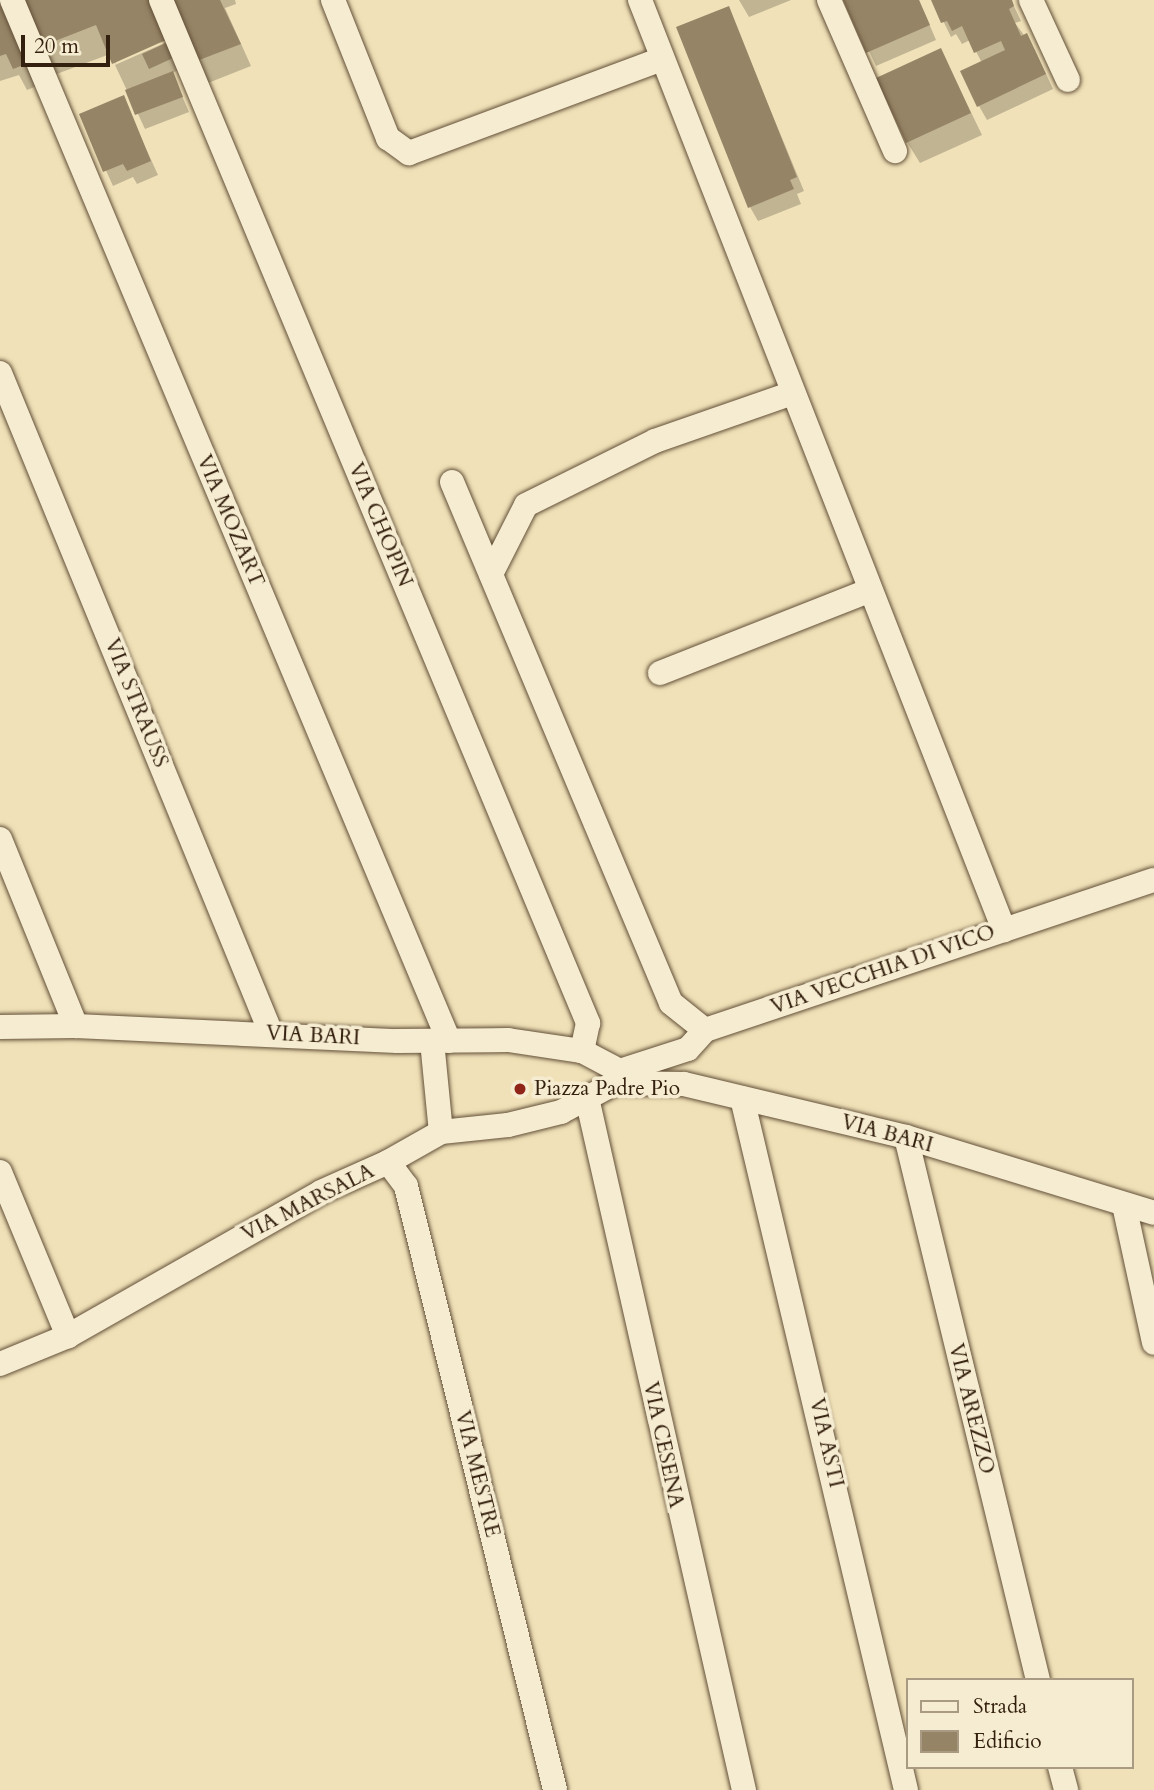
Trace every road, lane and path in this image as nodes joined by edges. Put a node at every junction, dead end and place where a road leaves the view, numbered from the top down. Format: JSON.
{"nodes":[{"id":1,"x":12,"y":0,"type":"edge"},
{"id":2,"x":161,"y":0,"type":"edge"},
{"id":3,"x":333,"y":0,"type":"edge"},
{"id":4,"x":640,"y":0,"type":"edge"},
{"id":5,"x":829,"y":0,"type":"edge"},
{"id":6,"x":1031,"y":0,"type":"edge"},
{"id":7,"x":662,"y":59,"type":"junction"},
{"id":8,"x":1068,"y":80,"type":"dead end"},
{"id":9,"x":895,"y":150,"type":"dead end"},
{"id":10,"x":0,"y":373,"type":"edge"},
{"id":11,"x":793,"y":393,"type":"junction"},
{"id":12,"x":452,"y":482,"type":"dead end"},
{"id":13,"x":491,"y":574,"type":"junction"},
{"id":14,"x":868,"y":591,"type":"junction"},
{"id":15,"x":660,"y":673,"type":"dead end"},
{"id":16,"x":0,"y":839,"type":"edge"},
{"id":17,"x":1154,"y":880,"type":"edge"},
{"id":18,"x":1004,"y":930,"type":"junction"},
{"id":19,"x":76,"y":1026,"type":"junction"},
{"id":20,"x":0,"y":1027,"type":"edge"},
{"id":21,"x":705,"y":1030,"type":"junction"},
{"id":22,"x":271,"y":1033,"type":"junction"},
{"id":23,"x":441,"y":1041,"type":"junction"},
{"id":24,"x":582,"y":1051,"type":"junction"},
{"id":25,"x":617,"y":1077,"type":"junction"},
{"id":26,"x":587,"y":1098,"type":"junction"},
{"id":27,"x":742,"y":1098,"type":"junction"},
{"id":28,"x":441,"y":1132,"type":"junction"},
{"id":29,"x":906,"y":1137,"type":"junction"},
{"id":30,"x":388,"y":1162,"type":"junction"},
{"id":31,"x":0,"y":1172,"type":"edge"},
{"id":32,"x":1124,"y":1205,"type":"junction"},
{"id":33,"x":1154,"y":1213,"type":"edge"},
{"id":34,"x":68,"y":1336,"type":"junction"},
{"id":35,"x":1154,"y":1343,"type":"edge"},
{"id":36,"x":0,"y":1364,"type":"edge"},
{"id":37,"x":1038,"y":1678,"type":"edge"},
{"id":38,"x":1061,"y":1769,"type":"edge"},
{"id":39,"x":555,"y":1790,"type":"edge"},
{"id":40,"x":744,"y":1790,"type":"edge"},
{"id":41,"x":906,"y":1790,"type":"edge"},
{"id":42,"x":1066,"y":1790,"type":"edge"}],
"edges":[{"from":1,"to":23,"type":"street","name":"VIA MOZART"},
{"from":2,"to":24,"type":"street","name":"VIA CHOPIN"},
{"from":3,"to":7,"type":"street"},
{"from":4,"to":7,"type":"street"},
{"from":5,"to":9,"type":"street"},
{"from":6,"to":8,"type":"street"},
{"from":7,"to":11,"type":"street"},
{"from":10,"to":22,"type":"street","name":"VIA STRAUSS"},
{"from":11,"to":13,"type":"street"},
{"from":11,"to":14,"type":"street"},
{"from":12,"to":13,"type":"street"},
{"from":13,"to":21,"type":"street"},
{"from":14,"to":15,"type":"street"},
{"from":14,"to":18,"type":"street"},
{"from":16,"to":19,"type":"street"},
{"from":17,"to":18,"type":"street","name":"VIA VECCHIA DI VICO"},
{"from":18,"to":21,"type":"street","name":"VIA VECCHIA DI VICO"},
{"from":19,"to":20,"type":"street","name":"VIA BARI"},
{"from":19,"to":22,"type":"street","name":"VIA BARI"},
{"from":21,"to":25,"type":"street","name":"VIA VECCHIA DI VICO"},
{"from":22,"to":23,"type":"street","name":"VIA BARI"},
{"from":23,"to":24,"type":"street","name":"VIA BARI"},
{"from":23,"to":28,"type":"street","name":"VIA MOZART"},
{"from":24,"to":25,"type":"street","name":"VIA BARI"},
{"from":25,"to":26,"type":"street","name":"VIA MARSALA"},
{"from":25,"to":27,"type":"street","name":"VIA BARI"},
{"from":26,"to":28,"type":"street","name":"VIA MARSALA"},
{"from":26,"to":40,"type":"street","name":"VIA CESENA"},
{"from":27,"to":29,"type":"street","name":"VIA BARI"},
{"from":27,"to":41,"type":"street","name":"VIA ASTI"},
{"from":28,"to":30,"type":"street","name":"VIA MARSALA"},
{"from":29,"to":32,"type":"street","name":"VIA BARI"},
{"from":29,"to":37,"type":"street","name":"VIA AREZZO"},
{"from":30,"to":34,"type":"street","name":"VIA MARSALA"},
{"from":30,"to":39,"type":"street","name":"VIA MESTRE"},
{"from":31,"to":34,"type":"street"},
{"from":32,"to":33,"type":"street","name":"VIA BARI"},
{"from":32,"to":35,"type":"street"},
{"from":34,"to":36,"type":"street","name":"VIA MARSALA"},
{"from":38,"to":42,"type":"street"}]}
